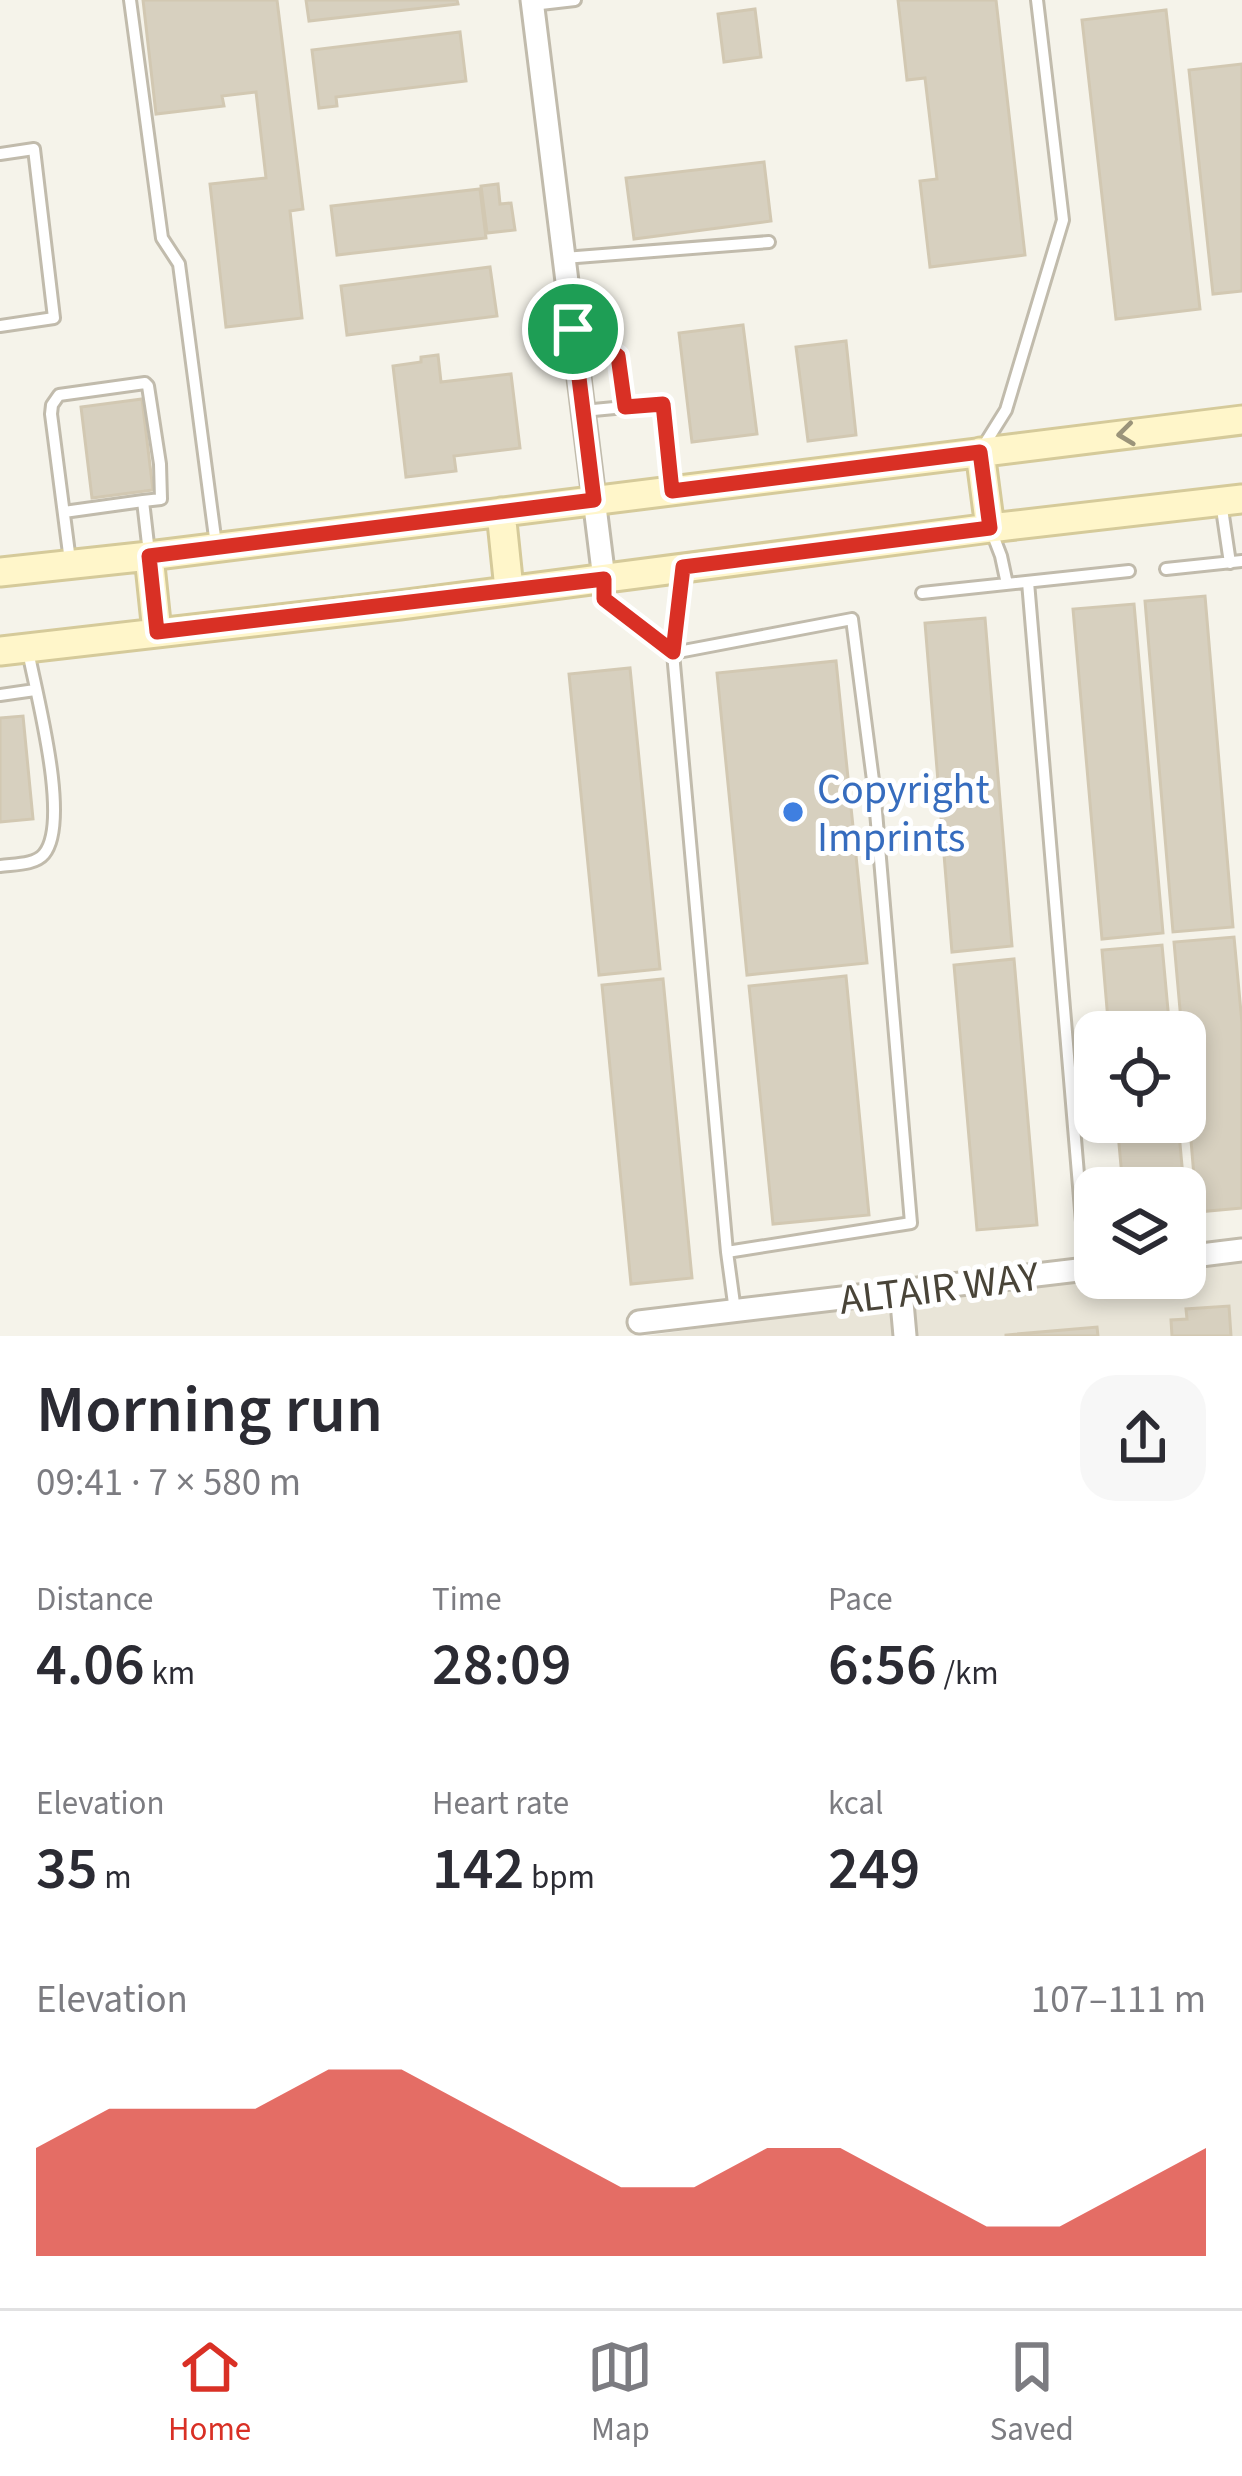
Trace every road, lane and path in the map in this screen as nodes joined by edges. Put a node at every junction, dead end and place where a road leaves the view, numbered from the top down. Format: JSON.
{"nodes":[{"id":1,"x":130,"y":0,"type":"edge"},
{"id":2,"x":575,"y":0,"type":"edge"},
{"id":3,"x":1037,"y":0,"type":"edge"},
{"id":4,"x":532,"y":2,"type":"edge"},
{"id":5,"x":0,"y":154,"type":"edge"},
{"id":6,"x":769,"y":242,"type":"dead end"},
{"id":7,"x":564,"y":258,"type":"junction"},
{"id":8,"x":0,"y":326,"type":"edge"},
{"id":9,"x":573,"y":329,"type":"junction"},
{"id":10,"x":625,"y":407,"type":"junction"},
{"id":11,"x":583,"y":412,"type":"junction"},
{"id":12,"x":1242,"y":420,"type":"edge"},
{"id":13,"x":980,"y":452,"type":"junction"},
{"id":14,"x":672,"y":491,"type":"junction"},
{"id":15,"x":594,"y":500,"type":"junction"},
{"id":16,"x":1232,"y":500,"type":"edge"},
{"id":17,"x":143,"y":501,"type":"junction"},
{"id":18,"x":64,"y":512,"type":"junction"},
{"id":19,"x":500,"y":512,"type":"junction"},
{"id":20,"x":990,"y":528,"type":"junction"},
{"id":21,"x":217,"y":546,"type":"junction"},
{"id":22,"x":149,"y":556,"type":"junction"},
{"id":23,"x":1236,"y":562,"type":"edge"},
{"id":24,"x":71,"y":564,"type":"junction"},
{"id":25,"x":683,"y":567,"type":"junction"},
{"id":26,"x":1166,"y":569,"type":"dead end"},
{"id":27,"x":1129,"y":571,"type":"dead end"},
{"id":28,"x":0,"y":572,"type":"edge"},
{"id":29,"x":604,"y":579,"type":"junction"},
{"id":30,"x":1028,"y":582,"type":"junction"},
{"id":31,"x":1007,"y":584,"type":"junction"},
{"id":32,"x":509,"y":589,"type":"junction"},
{"id":33,"x":922,"y":593,"type":"dead end"},
{"id":34,"x":157,"y":632,"type":"junction"},
{"id":35,"x":14,"y":650,"type":"edge"},
{"id":36,"x":673,"y":652,"type":"junction"},
{"id":37,"x":35,"y":690,"type":"junction"},
{"id":38,"x":0,"y":695,"type":"edge"},
{"id":39,"x":0,"y":866,"type":"edge"},
{"id":40,"x":1082,"y":1167,"type":"edge"},
{"id":41,"x":1242,"y":1250,"type":"edge"},
{"id":42,"x":727,"y":1252,"type":"junction"},
{"id":43,"x":1206,"y":1254,"type":"edge"},
{"id":44,"x":1074,"y":1271,"type":"edge"},
{"id":45,"x":901,"y":1291,"type":"junction"},
{"id":46,"x":735,"y":1311,"type":"junction"},
{"id":47,"x":639,"y":1322,"type":"dead end"},
{"id":48,"x":905,"y":1336,"type":"edge"}],
"edges":[{"from":1,"to":21,"type":"lane"},
{"from":2,"to":4,"type":"lane"},
{"from":3,"to":13,"type":"lane"},
{"from":4,"to":7,"type":"street"},
{"from":5,"to":8,"type":"lane"},
{"from":6,"to":7,"type":"lane"},
{"from":7,"to":9,"type":"street"},
{"from":9,"to":10,"type":"lane"},
{"from":9,"to":11,"type":"street"},
{"from":10,"to":11,"type":"lane"},
{"from":10,"to":14,"type":"lane"},
{"from":11,"to":15,"type":"street"},
{"from":12,"to":13,"type":"main road","one_way":true},
{"from":13,"to":14,"type":"main road"},
{"from":13,"to":20,"type":"main road"},
{"from":14,"to":15,"type":"main road"},
{"from":15,"to":19,"type":"main road"},
{"from":15,"to":29,"type":"street"},
{"from":16,"to":20,"type":"main road"},
{"from":16,"to":23,"type":"lane"},
{"from":17,"to":18,"type":"lane"},
{"from":17,"to":18,"type":"lane"},
{"from":17,"to":22,"type":"lane"},
{"from":18,"to":24,"type":"lane"},
{"from":19,"to":21,"type":"main road"},
{"from":19,"to":32,"type":"main road"},
{"from":20,"to":25,"type":"main road"},
{"from":20,"to":31,"type":"lane"},
{"from":21,"to":22,"type":"main road"},
{"from":22,"to":24,"type":"main road"},
{"from":22,"to":34,"type":"main road"},
{"from":23,"to":26,"type":"lane"},
{"from":24,"to":28,"type":"main road"},
{"from":25,"to":29,"type":"main road"},
{"from":25,"to":36,"type":"lane"},
{"from":27,"to":30,"type":"lane"},
{"from":29,"to":32,"type":"main road"},
{"from":29,"to":36,"type":"lane"},
{"from":30,"to":31,"type":"lane"},
{"from":30,"to":40,"type":"lane"},
{"from":31,"to":33,"type":"lane"},
{"from":32,"to":34,"type":"main road"},
{"from":34,"to":35,"type":"main road"},
{"from":35,"to":37,"type":"lane"},
{"from":36,"to":42,"type":"lane"},
{"from":36,"to":42,"type":"lane"},
{"from":37,"to":38,"type":"lane"},
{"from":37,"to":39,"type":"lane"},
{"from":41,"to":43,"type":"street"},
{"from":42,"to":46,"type":"lane"},
{"from":44,"to":45,"type":"street","name":"ALTAIR WAY"},
{"from":45,"to":46,"type":"street","name":"ALTAIR WAY"},
{"from":45,"to":48,"type":"street"},
{"from":46,"to":47,"type":"street","name":"ALTAIR WAY"}]}
